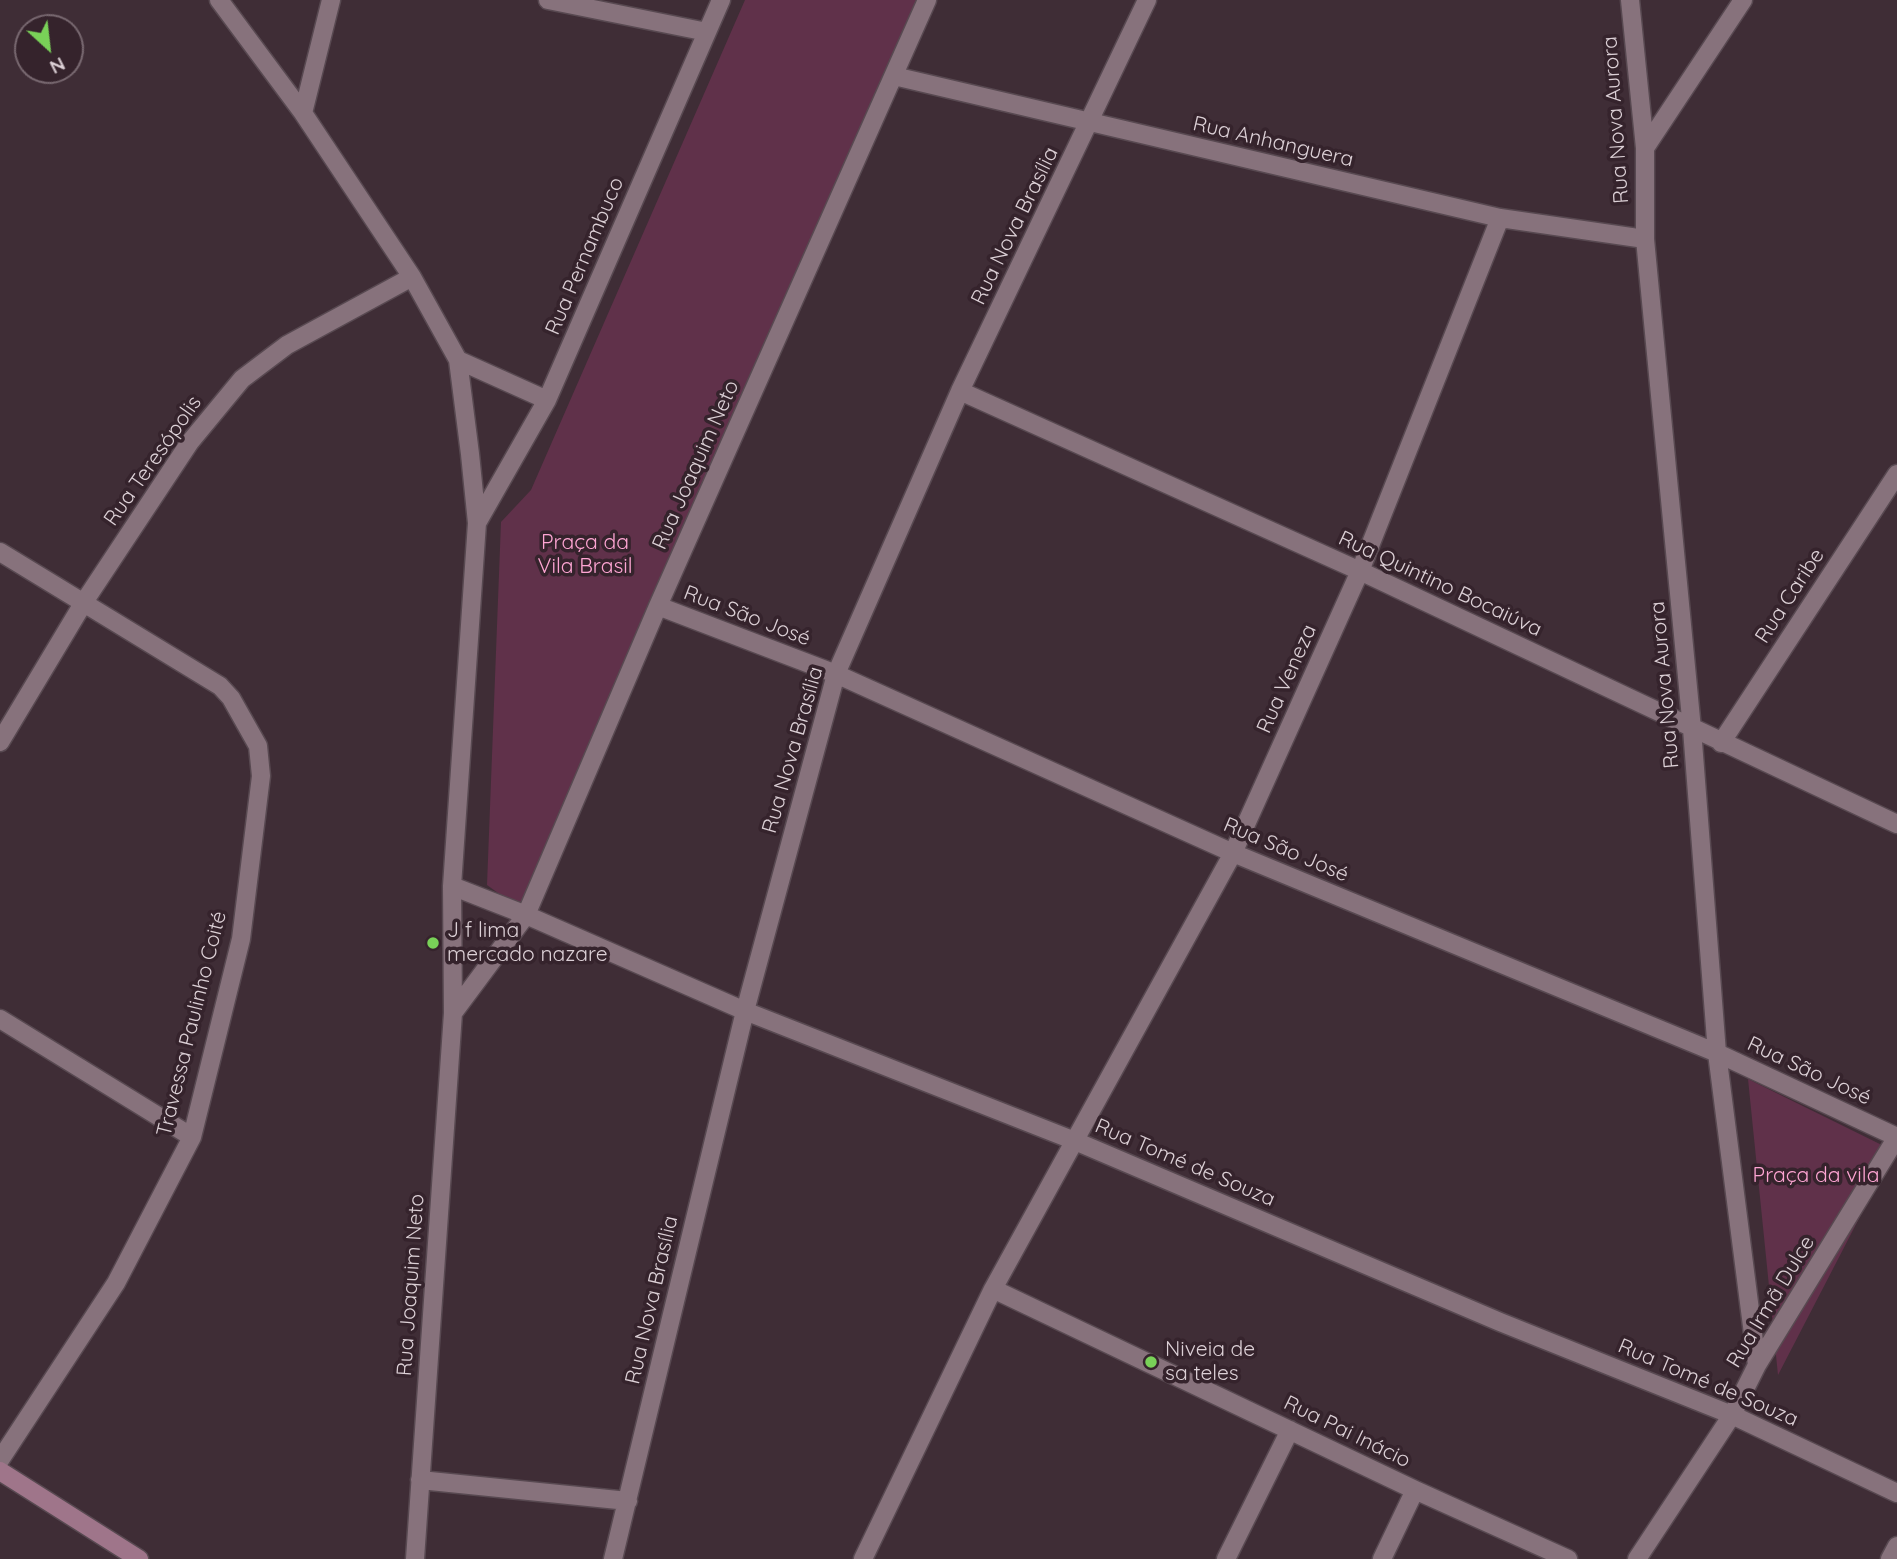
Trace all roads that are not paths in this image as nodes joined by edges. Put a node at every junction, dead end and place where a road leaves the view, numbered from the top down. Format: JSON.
{"nodes":[{"id":1,"x":219,"y":0,"type":"edge"},
{"id":2,"x":331,"y":0,"type":"edge"},
{"id":3,"x":548,"y":0,"type":"edge"},
{"id":4,"x":721,"y":0,"type":"edge"},
{"id":5,"x":927,"y":0,"type":"edge"},
{"id":6,"x":1147,"y":0,"type":"edge"},
{"id":7,"x":1630,"y":0,"type":"edge"},
{"id":8,"x":1742,"y":0,"type":"edge"},
{"id":9,"x":706,"y":32,"type":"junction"},
{"id":10,"x":894,"y":76,"type":"junction"},
{"id":11,"x":303,"y":113,"type":"junction"},
{"id":12,"x":1090,"y":122,"type":"junction"},
{"id":13,"x":1645,"y":148,"type":"junction"},
{"id":14,"x":1500,"y":218,"type":"junction"},
{"id":15,"x":1645,"y":239,"type":"junction"},
{"id":16,"x":412,"y":277,"type":"junction"},
{"id":17,"x":458,"y":360,"type":"junction"},
{"id":18,"x":960,"y":391,"type":"junction"},
{"id":19,"x":547,"y":400,"type":"junction"},
{"id":20,"x":1897,"y":474,"type":"edge"},
{"id":21,"x":477,"y":523,"type":"junction"},
{"id":22,"x":0,"y":552,"type":"edge"},
{"id":23,"x":1360,"y":571,"type":"junction"},
{"id":24,"x":84,"y":602,"type":"junction"},
{"id":25,"x":658,"y":606,"type":"junction"},
{"id":26,"x":836,"y":674,"type":"junction"},
{"id":27,"x":1692,"y":729,"type":"junction"},
{"id":28,"x":0,"y":742,"type":"edge"},
{"id":29,"x":1721,"y":743,"type":"junction"},
{"id":30,"x":1897,"y":824,"type":"edge"},
{"id":31,"x":1233,"y":853,"type":"junction"},
{"id":32,"x":452,"y":886,"type":"junction"},
{"id":33,"x":526,"y":915,"type":"junction"},
{"id":34,"x":745,"y":1011,"type":"junction"},
{"id":35,"x":453,"y":1013,"type":"junction"},
{"id":36,"x":0,"y":1019,"type":"edge"},
{"id":37,"x":1717,"y":1053,"type":"junction"},
{"id":38,"x":192,"y":1137,"type":"junction"},
{"id":39,"x":1897,"y":1137,"type":"edge"},
{"id":40,"x":1076,"y":1142,"type":"junction"},
{"id":41,"x":993,"y":1289,"type":"junction"},
{"id":42,"x":1758,"y":1365,"type":"junction"},
{"id":43,"x":1732,"y":1415,"type":"junction"},
{"id":44,"x":1290,"y":1430,"type":"junction"},
{"id":45,"x":0,"y":1460,"type":"edge"},
{"id":46,"x":0,"y":1471,"type":"edge"},
{"id":47,"x":420,"y":1480,"type":"junction"},
{"id":48,"x":1415,"y":1490,"type":"junction"},
{"id":49,"x":1897,"y":1493,"type":"edge"},
{"id":50,"x":628,"y":1501,"type":"junction"},
{"id":51,"x":1897,"y":1546,"type":"edge"},
{"id":52,"x":1534,"y":1552,"type":"edge"},
{"id":53,"x":139,"y":1559,"type":"edge"},
{"id":54,"x":415,"y":1559,"type":"edge"},
{"id":55,"x":614,"y":1559,"type":"edge"},
{"id":56,"x":863,"y":1559,"type":"edge"},
{"id":57,"x":1226,"y":1559,"type":"edge"},
{"id":58,"x":1382,"y":1559,"type":"edge"},
{"id":59,"x":1569,"y":1559,"type":"edge"},
{"id":60,"x":1637,"y":1559,"type":"edge"},
{"id":61,"x":1890,"y":1559,"type":"edge"}],
"edges":[{"from":1,"to":11,"type":"street","name":"Rua Joaquim Neto"},
{"from":2,"to":11,"type":"street"},
{"from":3,"to":9,"type":"street"},
{"from":4,"to":9,"type":"street","name":"Rua Pernambuco"},
{"from":5,"to":10,"type":"street","name":"Rua Joaquim Neto"},
{"from":6,"to":12,"type":"street","name":"Rua Nova Brasília"},
{"from":7,"to":13,"type":"street","name":"Rua Nova Aurora"},
{"from":8,"to":13,"type":"street"},
{"from":9,"to":19,"type":"street","name":"Rua Pernambuco"},
{"from":10,"to":12,"type":"street","name":"Rua Anhanguera"},
{"from":10,"to":25,"type":"street","name":"Rua Joaquim Neto"},
{"from":11,"to":16,"type":"street","name":"Rua Joaquim Neto"},
{"from":12,"to":14,"type":"street","name":"Rua Anhanguera"},
{"from":12,"to":18,"type":"street","name":"Rua Nova Brasília"},
{"from":13,"to":15,"type":"street","name":"Rua Nova Aurora"},
{"from":14,"to":15,"type":"street","name":"Rua Anhanguera"},
{"from":14,"to":23,"type":"street","name":"Rua Veneza"},
{"from":15,"to":27,"type":"street","name":"Rua Nova Aurora"},
{"from":16,"to":17,"type":"street","name":"Rua Joaquim Neto"},
{"from":16,"to":24,"type":"street","name":"Rua Teresópolis"},
{"from":17,"to":19,"type":"street"},
{"from":17,"to":21,"type":"street","name":"Rua Joaquim Neto"},
{"from":18,"to":23,"type":"street","name":"Rua Quintino Bocaiúva"},
{"from":18,"to":26,"type":"street","name":"Rua Nova Brasília"},
{"from":19,"to":21,"type":"street","name":"Rua Pernambuco"},
{"from":20,"to":29,"type":"street","name":"Rua Caribe"},
{"from":21,"to":32,"type":"street","name":"Rua Joaquim Neto"},
{"from":22,"to":24,"type":"street"},
{"from":23,"to":27,"type":"street","name":"Rua Quintino Bocaiúva"},
{"from":23,"to":31,"type":"street","name":"Rua Veneza"},
{"from":24,"to":28,"type":"street","name":"Rua Teresópolis"},
{"from":24,"to":38,"type":"street","name":"Travessa Paulinho Coité"},
{"from":25,"to":26,"type":"street","name":"Rua São José"},
{"from":25,"to":33,"type":"street","name":"Rua Joaquim Neto"},
{"from":26,"to":31,"type":"street","name":"Rua São José"},
{"from":26,"to":34,"type":"street","name":"Rua Nova Brasília"},
{"from":27,"to":29,"type":"street","name":"Rua Quintino Bocaiúva"},
{"from":27,"to":37,"type":"street","name":"Rua Nova Aurora"},
{"from":29,"to":30,"type":"street","name":"Rua Quintino Bocaiúva"},
{"from":31,"to":37,"type":"street","name":"Rua São José"},
{"from":31,"to":40,"type":"street","name":"Rua Veneza"},
{"from":32,"to":33,"type":"street","name":"Rua Tomé de Souza"},
{"from":32,"to":35,"type":"street","name":"Rua Joaquim Neto"},
{"from":33,"to":34,"type":"street","name":"Rua Tomé de Souza"},
{"from":33,"to":35,"type":"street","name":"Rua Joaquim Neto"},
{"from":34,"to":40,"type":"street","name":"Rua Tomé de Souza"},
{"from":34,"to":50,"type":"street","name":"Rua Nova Brasília"},
{"from":35,"to":47,"type":"street","name":"Rua Joaquim Neto"},
{"from":36,"to":38,"type":"street"},
{"from":37,"to":39,"type":"street","name":"Rua São José"},
{"from":37,"to":42,"type":"street","name":"Rua Nova Aurora"},
{"from":38,"to":45,"type":"street","name":"Travessa Paulinho Coité"},
{"from":39,"to":42,"type":"street","name":"Rua Irmã Dulce"},
{"from":40,"to":41,"type":"street","name":"Rua Veneza"},
{"from":40,"to":43,"type":"street","name":"Rua Tomé de Souza"},
{"from":41,"to":44,"type":"street","name":"Rua Pai Inácio"},
{"from":41,"to":56,"type":"street","name":"Rua Veneza"},
{"from":42,"to":43,"type":"street","name":"Rua Irmã Dulce"},
{"from":43,"to":49,"type":"street","name":"Rua Tomé de Souza"},
{"from":43,"to":60,"type":"street","name":"Rua Irmã Dulce"},
{"from":44,"to":48,"type":"street","name":"Rua Pai Inácio"},
{"from":44,"to":57,"type":"street"},
{"from":46,"to":53,"type":"street"},
{"from":47,"to":50,"type":"street"},
{"from":47,"to":54,"type":"street","name":"Rua Joaquim Neto"},
{"from":48,"to":52,"type":"street","name":"Rua Pai Inácio"},
{"from":48,"to":58,"type":"street"},
{"from":50,"to":55,"type":"street","name":"Rua Nova Brasília"},
{"from":51,"to":61,"type":"street"},
{"from":52,"to":59,"type":"street","name":"Rua Pai Inácio"}]}
